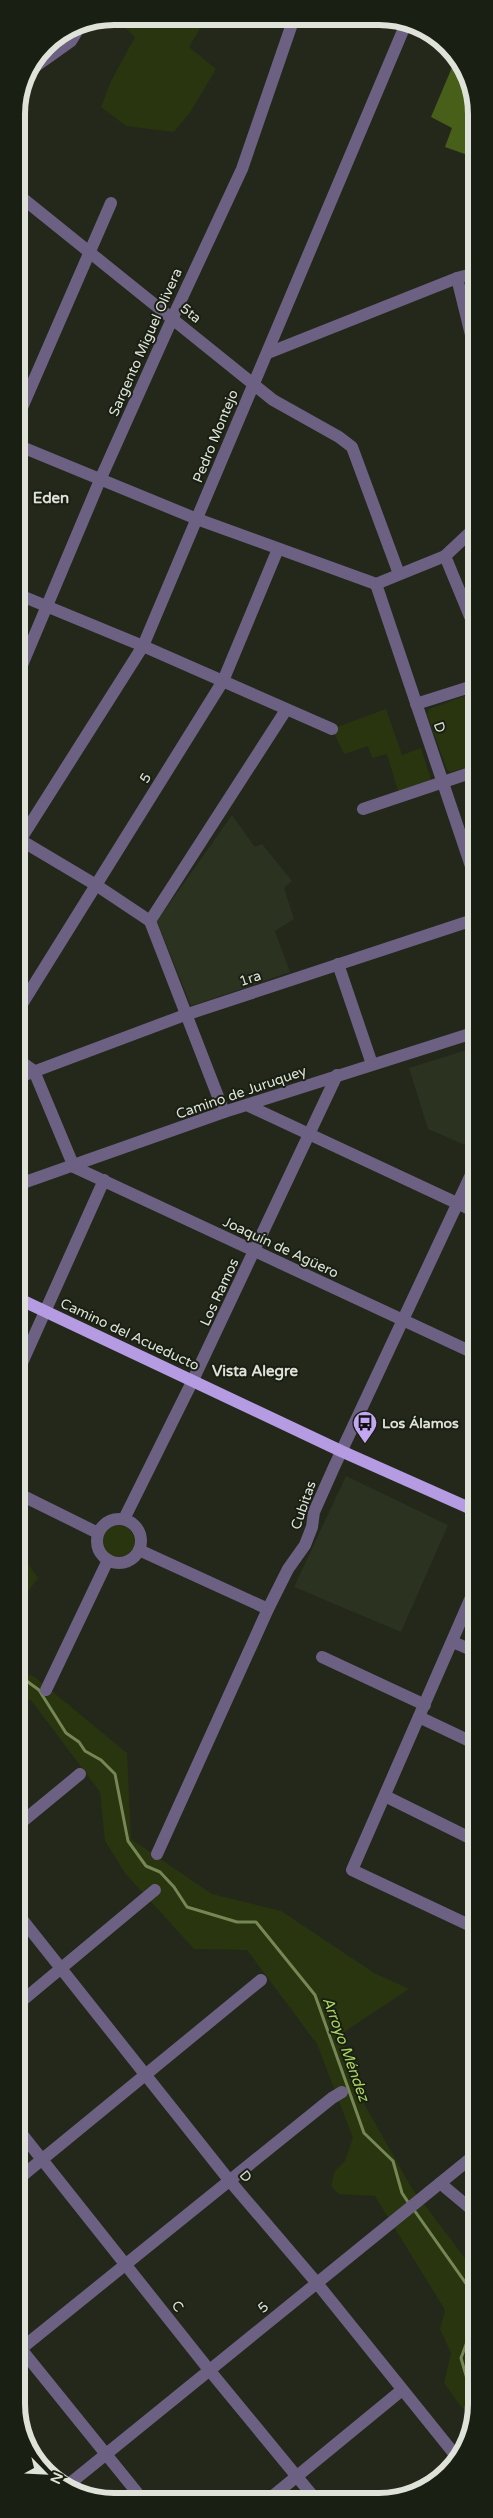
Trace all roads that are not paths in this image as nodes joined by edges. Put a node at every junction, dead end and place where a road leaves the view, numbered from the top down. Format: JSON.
{"nodes":[{"id":1,"x":292,"y":25,"type":"edge"},
{"id":2,"x":404,"y":29,"type":"edge"},
{"id":3,"x":75,"y":34,"type":"edge"},
{"id":4,"x":42,"y":62,"type":"edge"},
{"id":5,"x":25,"y":201,"type":"edge"},
{"id":6,"x":111,"y":203,"type":"dead end"},
{"id":7,"x":89,"y":250,"type":"junction"},
{"id":8,"x":468,"y":275,"type":"edge"},
{"id":9,"x":457,"y":278,"type":"junction"},
{"id":10,"x":172,"y":317,"type":"junction"},
{"id":11,"x":468,"y":323,"type":"edge"},
{"id":12,"x":268,"y":354,"type":"junction"},
{"id":13,"x":253,"y":384,"type":"junction"},
{"id":14,"x":25,"y":398,"type":"edge"},
{"id":15,"x":25,"y":450,"type":"edge"},
{"id":16,"x":100,"y":480,"type":"junction"},
{"id":17,"x":197,"y":519,"type":"junction"},
{"id":18,"x":468,"y":534,"type":"edge"},
{"id":19,"x":278,"y":549,"type":"junction"},
{"id":20,"x":445,"y":556,"type":"junction"},
{"id":21,"x":399,"y":574,"type":"junction"},
{"id":22,"x":376,"y":584,"type":"junction"},
{"id":23,"x":25,"y":597,"type":"edge"},
{"id":24,"x":46,"y":606,"type":"junction"},
{"id":25,"x":468,"y":612,"type":"edge"},
{"id":26,"x":143,"y":646,"type":"junction"},
{"id":27,"x":25,"y":657,"type":"edge"},
{"id":28,"x":223,"y":681,"type":"junction"},
{"id":29,"x":468,"y":687,"type":"edge"},
{"id":30,"x":416,"y":704,"type":"junction"},
{"id":31,"x":286,"y":710,"type":"junction"},
{"id":32,"x":332,"y":729,"type":"dead end"},
{"id":33,"x":468,"y":773,"type":"edge"},
{"id":34,"x":442,"y":781,"type":"junction"},
{"id":35,"x":363,"y":809,"type":"dead end"},
{"id":36,"x":25,"y":830,"type":"edge"},
{"id":37,"x":25,"y":845,"type":"edge"},
{"id":38,"x":468,"y":857,"type":"edge"},
{"id":39,"x":96,"y":885,"type":"junction"},
{"id":40,"x":150,"y":921,"type":"junction"},
{"id":41,"x":468,"y":922,"type":"edge"},
{"id":42,"x":338,"y":964,"type":"junction"},
{"id":43,"x":25,"y":999,"type":"edge"},
{"id":44,"x":185,"y":1016,"type":"junction"},
{"id":45,"x":468,"y":1034,"type":"edge"},
{"id":46,"x":25,"y":1064,"type":"edge"},
{"id":47,"x":372,"y":1064,"type":"junction"},
{"id":48,"x":34,"y":1070,"type":"junction"},
{"id":49,"x":25,"y":1074,"type":"edge"},
{"id":50,"x":337,"y":1075,"type":"junction"},
{"id":51,"x":249,"y":1106,"type":"junction"},
{"id":52,"x":224,"y":1112,"type":"junction"},
{"id":53,"x":308,"y":1135,"type":"junction"},
{"id":54,"x":74,"y":1167,"type":"junction"},
{"id":55,"x":104,"y":1180,"type":"junction"},
{"id":56,"x":25,"y":1182,"type":"edge"},
{"id":57,"x":468,"y":1183,"type":"edge"},
{"id":58,"x":459,"y":1204,"type":"junction"},
{"id":59,"x":468,"y":1208,"type":"edge"},
{"id":60,"x":254,"y":1251,"type":"junction"},
{"id":61,"x":25,"y":1302,"type":"edge"},
{"id":62,"x":44,"y":1311,"type":"junction"},
{"id":63,"x":404,"y":1321,"type":"junction"},
{"id":64,"x":468,"y":1350,"type":"edge"},
{"id":65,"x":25,"y":1355,"type":"edge"},
{"id":66,"x":193,"y":1380,"type":"junction"},
{"id":67,"x":341,"y":1451,"type":"junction"},
{"id":68,"x":25,"y":1497,"type":"edge"},
{"id":69,"x":468,"y":1507,"type":"edge"},
{"id":70,"x":124,"y":1519,"type":"junction"},
{"id":71,"x":98,"y":1533,"type":"junction"},
{"id":72,"x":140,"y":1550,"type":"junction"},
{"id":73,"x":108,"y":1560,"type":"junction"},
{"id":74,"x":468,"y":1605,"type":"edge"},
{"id":75,"x":268,"y":1608,"type":"junction"},
{"id":76,"x":452,"y":1642,"type":"junction"},
{"id":77,"x":468,"y":1649,"type":"edge"},
{"id":78,"x":322,"y":1658,"type":"dead end"},
{"id":79,"x":46,"y":1690,"type":"dead end"},
{"id":80,"x":425,"y":1705,"type":"junction"},
{"id":81,"x":419,"y":1717,"type":"junction"},
{"id":82,"x":468,"y":1740,"type":"edge"},
{"id":83,"x":80,"y":1774,"type":"dead end"},
{"id":84,"x":385,"y":1796,"type":"junction"},
{"id":85,"x":25,"y":1819,"type":"edge"},
{"id":86,"x":468,"y":1837,"type":"edge"},
{"id":87,"x":157,"y":1854,"type":"dead end"},
{"id":88,"x":155,"y":1890,"type":"dead end"},
{"id":89,"x":468,"y":1918,"type":"edge"},
{"id":90,"x":25,"y":1923,"type":"edge"},
{"id":91,"x":62,"y":1967,"type":"junction"},
{"id":92,"x":261,"y":1980,"type":"dead end"},
{"id":93,"x":25,"y":1998,"type":"edge"},
{"id":94,"x":145,"y":2075,"type":"junction"},
{"id":95,"x":342,"y":2092,"type":"dead end"},
{"id":96,"x":25,"y":2138,"type":"edge"},
{"id":97,"x":42,"y":2159,"type":"junction"},
{"id":98,"x":468,"y":2160,"type":"edge"},
{"id":99,"x":25,"y":2173,"type":"edge"},
{"id":100,"x":229,"y":2180,"type":"junction"},
{"id":101,"x":440,"y":2183,"type":"junction"},
{"id":102,"x":468,"y":2207,"type":"edge"},
{"id":103,"x":126,"y":2264,"type":"junction"},
{"id":104,"x":316,"y":2282,"type":"junction"},
{"id":105,"x":25,"y":2343,"type":"edge"},
{"id":106,"x":25,"y":2357,"type":"edge"},
{"id":107,"x":210,"y":2371,"type":"junction"},
{"id":108,"x":402,"y":2390,"type":"junction"},
{"id":109,"x":453,"y":2453,"type":"edge"},
{"id":110,"x":106,"y":2456,"type":"junction"},
{"id":111,"x":297,"y":2476,"type":"junction"},
{"id":112,"x":71,"y":2482,"type":"edge"},
{"id":113,"x":137,"y":2493,"type":"edge"},
{"id":114,"x":276,"y":2493,"type":"edge"},
{"id":115,"x":311,"y":2493,"type":"edge"}],
"edges":[{"from":1,"to":10,"type":"street","name":"Sargento Miguel Olivera"},
{"from":2,"to":12,"type":"street","name":"Pedro Montejo"},
{"from":3,"to":4,"type":"street"},
{"from":5,"to":7,"type":"street","name":"5ta"},
{"from":6,"to":7,"type":"street"},
{"from":7,"to":10,"type":"street","name":"5ta"},
{"from":7,"to":14,"type":"street"},
{"from":8,"to":9,"type":"street"},
{"from":9,"to":11,"type":"street"},
{"from":9,"to":12,"type":"street"},
{"from":10,"to":13,"type":"street","name":"5ta"},
{"from":10,"to":16,"type":"street","name":"Sargento Miguel Olivera"},
{"from":12,"to":13,"type":"street","name":"Pedro Montejo"},
{"from":13,"to":17,"type":"street","name":"Pedro Montejo"},
{"from":13,"to":21,"type":"street","name":"5ta"},
{"from":15,"to":16,"type":"street"},
{"from":16,"to":17,"type":"street"},
{"from":16,"to":24,"type":"street","name":"Sargento Miguel Olivera"},
{"from":17,"to":19,"type":"street"},
{"from":17,"to":26,"type":"street","name":"Pedro Montejo"},
{"from":18,"to":20,"type":"street"},
{"from":19,"to":22,"type":"street"},
{"from":19,"to":28,"type":"street","name":"5"},
{"from":20,"to":21,"type":"street"},
{"from":20,"to":25,"type":"street"},
{"from":21,"to":22,"type":"street"},
{"from":22,"to":30,"type":"street","name":"D"},
{"from":23,"to":24,"type":"street"},
{"from":24,"to":26,"type":"street"},
{"from":24,"to":27,"type":"street","name":"Sargento Miguel Olivera"},
{"from":26,"to":28,"type":"street"},
{"from":26,"to":36,"type":"street","name":"Pedro Montejo"},
{"from":28,"to":31,"type":"street"},
{"from":28,"to":39,"type":"street","name":"5"},
{"from":29,"to":30,"type":"street"},
{"from":30,"to":34,"type":"street","name":"D"},
{"from":31,"to":32,"type":"street"},
{"from":31,"to":40,"type":"street"},
{"from":33,"to":34,"type":"street"},
{"from":34,"to":35,"type":"street"},
{"from":34,"to":38,"type":"street","name":"D"},
{"from":37,"to":39,"type":"street"},
{"from":39,"to":40,"type":"street"},
{"from":39,"to":43,"type":"street","name":"5"},
{"from":40,"to":44,"type":"street"},
{"from":41,"to":42,"type":"street","name":"1ra"},
{"from":42,"to":44,"type":"street","name":"1ra"},
{"from":42,"to":47,"type":"street"},
{"from":44,"to":48,"type":"street","name":"1ra"},
{"from":44,"to":52,"type":"street"},
{"from":45,"to":47,"type":"street","name":"Camino de Juruquey"},
{"from":46,"to":48,"type":"street"},
{"from":47,"to":50,"type":"street","name":"Camino de Juruquey"},
{"from":48,"to":49,"type":"street","name":"1ra"},
{"from":48,"to":54,"type":"street"},
{"from":50,"to":51,"type":"street","name":"Camino de Juruquey"},
{"from":50,"to":53,"type":"street","name":"Los Ramos"},
{"from":51,"to":52,"type":"street","name":"Camino de Juruquey"},
{"from":51,"to":53,"type":"street"},
{"from":52,"to":54,"type":"street","name":"Camino de Juruquey"},
{"from":53,"to":58,"type":"street"},
{"from":53,"to":60,"type":"street","name":"Los Ramos"},
{"from":54,"to":55,"type":"street","name":"Joaquín de Agüero"},
{"from":54,"to":56,"type":"street","name":"Camino de Juruquey"},
{"from":55,"to":60,"type":"street","name":"Joaquín de Agüero"},
{"from":55,"to":62,"type":"street"},
{"from":57,"to":58,"type":"street","name":"Cubitas"},
{"from":58,"to":59,"type":"street"},
{"from":58,"to":63,"type":"street","name":"Cubitas"},
{"from":60,"to":63,"type":"street","name":"Joaquín de Agüero"},
{"from":60,"to":66,"type":"street","name":"Los Ramos"},
{"from":61,"to":62,"type":"main road","name":"Camino del Acueducto"},
{"from":62,"to":65,"type":"street"},
{"from":62,"to":66,"type":"main road","name":"Camino del Acueducto"},
{"from":63,"to":64,"type":"street","name":"Joaquín de Agüero"},
{"from":63,"to":67,"type":"street","name":"Cubitas"},
{"from":66,"to":67,"type":"main road","name":"Camino del Acueducto"},
{"from":66,"to":70,"type":"street","name":"Los Ramos"},
{"from":67,"to":69,"type":"main road","name":"Camino del Acueducto"},
{"from":67,"to":75,"type":"street","name":"Cubitas"},
{"from":68,"to":71,"type":"street"},
{"from":70,"to":71,"type":"street"},
{"from":70,"to":72,"type":"street"},
{"from":71,"to":73,"type":"street"},
{"from":72,"to":73,"type":"street"},
{"from":72,"to":75,"type":"street"},
{"from":73,"to":79,"type":"street"},
{"from":74,"to":76,"type":"street"},
{"from":75,"to":87,"type":"street","name":"Cubitas"},
{"from":76,"to":77,"type":"street"},
{"from":76,"to":80,"type":"street"},
{"from":78,"to":80,"type":"street"},
{"from":80,"to":81,"type":"street"},
{"from":81,"to":82,"type":"street"},
{"from":81,"to":84,"type":"street"},
{"from":83,"to":85,"type":"street"},
{"from":84,"to":86,"type":"street"},
{"from":84,"to":89,"type":"street"},
{"from":88,"to":91,"type":"street"},
{"from":90,"to":91,"type":"street","name":"D"},
{"from":91,"to":93,"type":"street"},
{"from":91,"to":94,"type":"street","name":"D"},
{"from":92,"to":94,"type":"street"},
{"from":94,"to":97,"type":"street"},
{"from":94,"to":100,"type":"street","name":"D"},
{"from":95,"to":100,"type":"street"},
{"from":96,"to":97,"type":"street","name":"C"},
{"from":97,"to":99,"type":"street"},
{"from":97,"to":103,"type":"street","name":"C"},
{"from":98,"to":101,"type":"street","name":"5"},
{"from":100,"to":103,"type":"street"},
{"from":100,"to":104,"type":"street","name":"D"},
{"from":101,"to":102,"type":"street"},
{"from":101,"to":104,"type":"street","name":"5"},
{"from":103,"to":105,"type":"street"},
{"from":103,"to":107,"type":"street","name":"C"},
{"from":104,"to":107,"type":"street","name":"5"},
{"from":104,"to":108,"type":"street","name":"D"},
{"from":106,"to":110,"type":"street"},
{"from":107,"to":110,"type":"street","name":"5"},
{"from":107,"to":111,"type":"street","name":"C"},
{"from":108,"to":109,"type":"street","name":"D"},
{"from":108,"to":111,"type":"street"},
{"from":110,"to":112,"type":"street","name":"5"},
{"from":110,"to":113,"type":"street"},
{"from":111,"to":114,"type":"street"},
{"from":111,"to":115,"type":"street","name":"C"}]}
